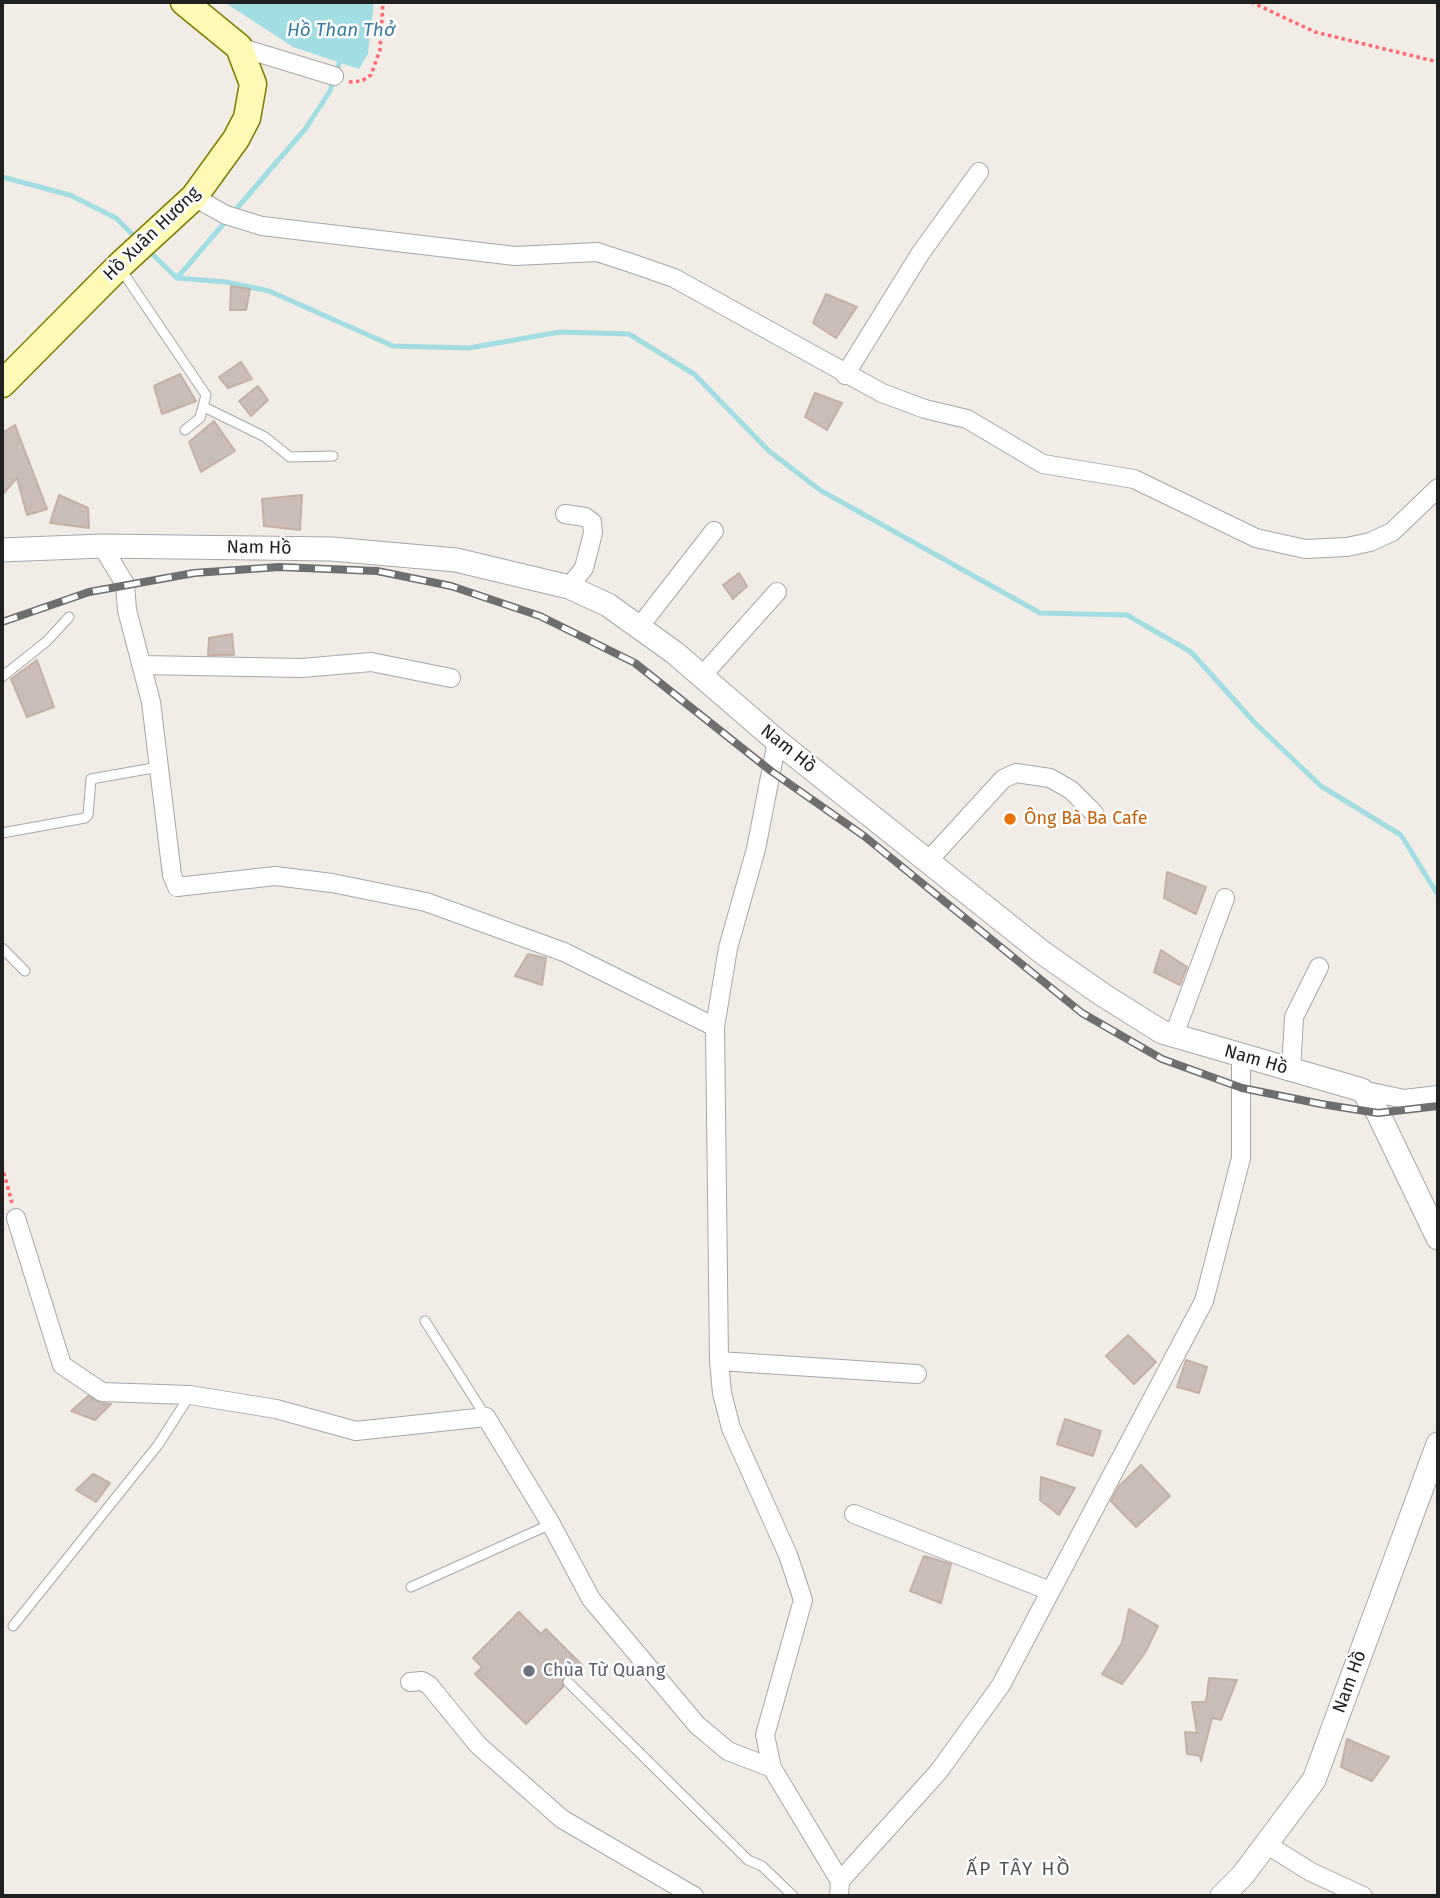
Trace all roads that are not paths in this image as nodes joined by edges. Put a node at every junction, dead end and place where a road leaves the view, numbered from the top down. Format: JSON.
{"nodes":[{"id":1,"x":184,"y":2,"type":"edge"},
{"id":2,"x":239,"y":47,"type":"junction"},
{"id":3,"x":334,"y":76,"type":"dead end"},
{"id":4,"x":979,"y":172,"type":"dead end"},
{"id":5,"x":187,"y":204,"type":"junction"},
{"id":6,"x":124,"y":261,"type":"junction"},
{"id":7,"x":845,"y":375,"type":"junction"},
{"id":8,"x":2,"y":384,"type":"edge"},
{"id":9,"x":204,"y":407,"type":"junction"},
{"id":10,"x":185,"y":430,"type":"dead end"},
{"id":11,"x":333,"y":456,"type":"dead end"},
{"id":12,"x":1438,"y":488,"type":"edge"},
{"id":13,"x":565,"y":514,"type":"dead end"},
{"id":14,"x":714,"y":531,"type":"dead end"},
{"id":15,"x":102,"y":546,"type":"junction"},
{"id":16,"x":2,"y":551,"type":"edge"},
{"id":17,"x":569,"y":587,"type":"junction"},
{"id":18,"x":778,"y":592,"type":"dead end"},
{"id":19,"x":69,"y":617,"type":"dead end"},
{"id":20,"x":639,"y":626,"type":"junction"},
{"id":21,"x":142,"y":665,"type":"junction"},
{"id":22,"x":2,"y":677,"type":"edge"},
{"id":23,"x":701,"y":677,"type":"junction"},
{"id":24,"x":451,"y":678,"type":"dead end"},
{"id":25,"x":777,"y":741,"type":"junction"},
{"id":26,"x":161,"y":767,"type":"junction"},
{"id":27,"x":1094,"y":813,"type":"dead end"},
{"id":28,"x":2,"y":833,"type":"edge"},
{"id":29,"x":928,"y":861,"type":"junction"},
{"id":30,"x":1225,"y":898,"type":"dead end"},
{"id":31,"x":2,"y":948,"type":"edge"},
{"id":32,"x":1319,"y":967,"type":"dead end"},
{"id":33,"x":25,"y":971,"type":"dead end"},
{"id":34,"x":715,"y":1027,"type":"junction"},
{"id":35,"x":1174,"y":1035,"type":"junction"},
{"id":36,"x":1241,"y":1057,"type":"junction"},
{"id":37,"x":1291,"y":1071,"type":"junction"},
{"id":38,"x":1362,"y":1090,"type":"junction"},
{"id":39,"x":1438,"y":1095,"type":"edge"},
{"id":40,"x":16,"y":1218,"type":"road end"},
{"id":41,"x":1438,"y":1238,"type":"edge"},
{"id":42,"x":425,"y":1321,"type":"dead end"},
{"id":43,"x":719,"y":1361,"type":"junction"},
{"id":44,"x":918,"y":1374,"type":"dead end"},
{"id":45,"x":190,"y":1395,"type":"junction"},
{"id":46,"x":486,"y":1417,"type":"junction"},
{"id":47,"x":1438,"y":1444,"type":"edge"},
{"id":48,"x":855,"y":1514,"type":"dead end"},
{"id":49,"x":551,"y":1524,"type":"junction"},
{"id":50,"x":411,"y":1587,"type":"dead end"},
{"id":51,"x":1050,"y":1591,"type":"junction"},
{"id":52,"x":13,"y":1626,"type":"dead end"},
{"id":53,"x":410,"y":1682,"type":"dead end"},
{"id":54,"x":568,"y":1682,"type":"dead end"},
{"id":55,"x":772,"y":1768,"type":"junction"},
{"id":56,"x":1266,"y":1844,"type":"junction"},
{"id":57,"x":840,"y":1888,"type":"edge"},
{"id":58,"x":694,"y":1896,"type":"edge"},
{"id":59,"x":793,"y":1896,"type":"edge"},
{"id":60,"x":1222,"y":1896,"type":"edge"},
{"id":61,"x":1363,"y":1896,"type":"edge"}],
"edges":[{"from":1,"to":2,"type":"main road","name":"Hồ Xuân Hương"},
{"from":2,"to":3,"type":"street"},
{"from":2,"to":5,"type":"main road","name":"Hồ Xuân Hương"},
{"from":4,"to":7,"type":"street"},
{"from":5,"to":6,"type":"main road","name":"Hồ Xuân Hương"},
{"from":5,"to":7,"type":"street"},
{"from":6,"to":8,"type":"main road","name":"Hồ Xuân Hương"},
{"from":6,"to":9,"type":"lane"},
{"from":7,"to":12,"type":"street"},
{"from":9,"to":10,"type":"lane"},
{"from":9,"to":11,"type":"lane"},
{"from":13,"to":17,"type":"street"},
{"from":14,"to":20,"type":"street"},
{"from":15,"to":16,"type":"street","name":"Nam Hồ"},
{"from":15,"to":17,"type":"street","name":"Nam Hồ"},
{"from":15,"to":21,"type":"street"},
{"from":17,"to":20,"type":"street","name":"Nam Hồ"},
{"from":18,"to":23,"type":"street"},
{"from":19,"to":22,"type":"lane"},
{"from":20,"to":23,"type":"street","name":"Nam Hồ"},
{"from":21,"to":24,"type":"street"},
{"from":21,"to":26,"type":"street"},
{"from":23,"to":25,"type":"street","name":"Nam Hồ"},
{"from":25,"to":29,"type":"street","name":"Nam Hồ"},
{"from":25,"to":34,"type":"street"},
{"from":26,"to":28,"type":"lane"},
{"from":26,"to":34,"type":"street"},
{"from":27,"to":29,"type":"street"},
{"from":29,"to":35,"type":"street","name":"Nam Hồ"},
{"from":30,"to":35,"type":"street"},
{"from":31,"to":33,"type":"lane"},
{"from":32,"to":37,"type":"street"},
{"from":34,"to":43,"type":"street"},
{"from":35,"to":36,"type":"street","name":"Nam Hồ"},
{"from":36,"to":37,"type":"street","name":"Nam Hồ"},
{"from":36,"to":51,"type":"street"},
{"from":37,"to":38,"type":"street","name":"Nam Hồ"},
{"from":38,"to":39,"type":"street"},
{"from":38,"to":41,"type":"street"},
{"from":40,"to":45,"type":"street"},
{"from":42,"to":46,"type":"lane"},
{"from":43,"to":44,"type":"street"},
{"from":43,"to":55,"type":"street"},
{"from":45,"to":46,"type":"street"},
{"from":45,"to":52,"type":"lane"},
{"from":46,"to":49,"type":"street"},
{"from":47,"to":56,"type":"street","name":"Nam Hồ"},
{"from":48,"to":51,"type":"street"},
{"from":49,"to":50,"type":"lane"},
{"from":49,"to":55,"type":"street"},
{"from":51,"to":57,"type":"street"},
{"from":53,"to":58,"type":"street"},
{"from":54,"to":59,"type":"lane"},
{"from":55,"to":57,"type":"street"},
{"from":56,"to":60,"type":"street","name":"Nam Hồ"},
{"from":56,"to":61,"type":"street"}]}
